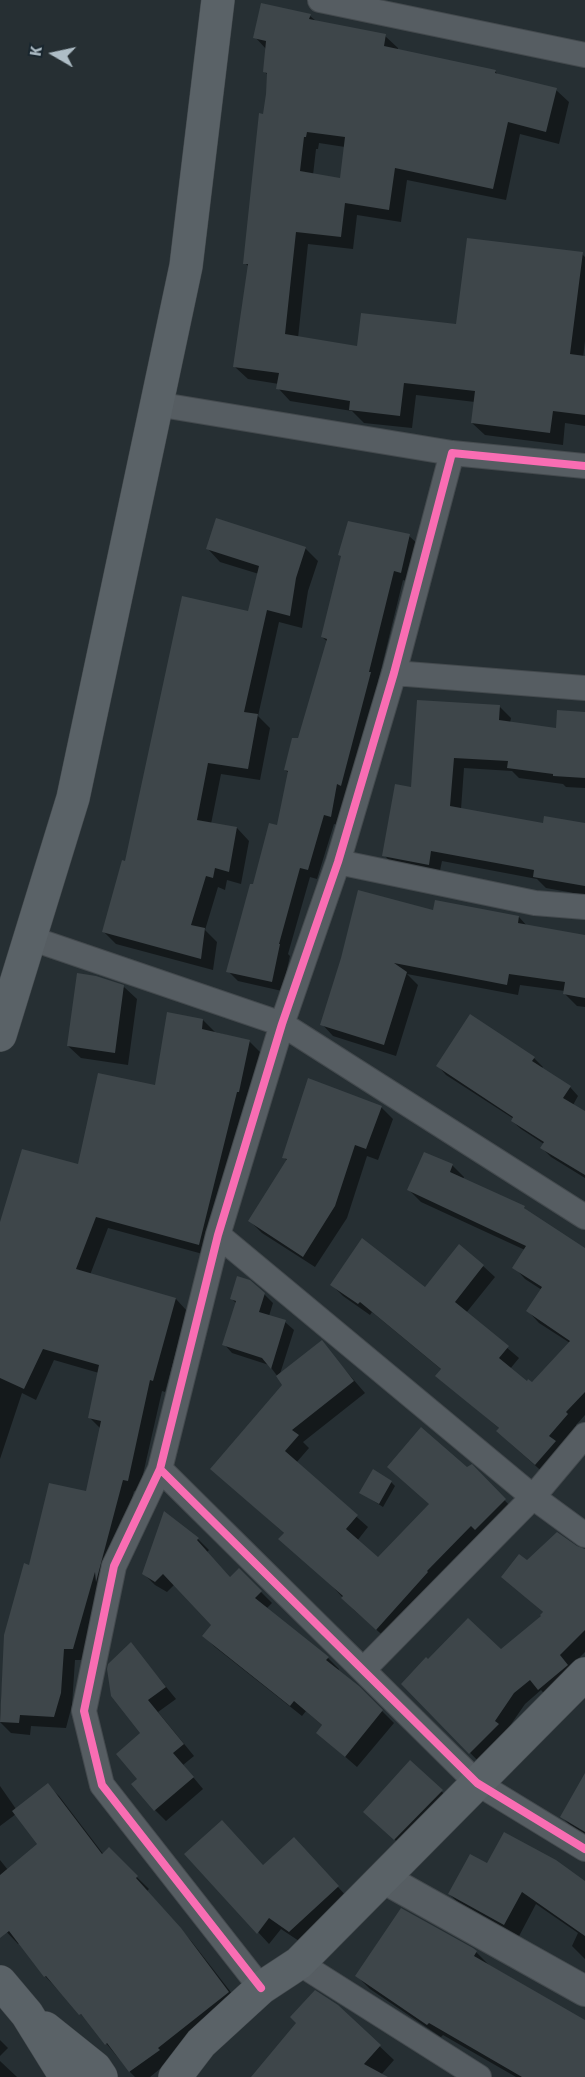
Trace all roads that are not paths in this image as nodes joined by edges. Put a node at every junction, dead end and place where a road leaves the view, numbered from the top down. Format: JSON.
{"nodes":[{"id":1,"x":218,"y":0,"type":"edge"},
{"id":2,"x":320,"y":0,"type":"edge"},
{"id":3,"x":368,"y":5,"type":"edge"},
{"id":4,"x":585,"y":55,"type":"edge"},
{"id":5,"x":156,"y":404,"type":"junction"},
{"id":6,"x":452,"y":453,"type":"junction"},
{"id":7,"x":585,"y":466,"type":"edge"},
{"id":8,"x":394,"y":673,"type":"junction"},
{"id":9,"x":585,"y":688,"type":"edge"},
{"id":10,"x":338,"y":862,"type":"junction"},
{"id":11,"x":585,"y":907,"type":"edge"},
{"id":12,"x":30,"y":938,"type":"junction"},
{"id":13,"x":282,"y":1024,"type":"junction"},
{"id":14,"x":0,"y":1035,"type":"edge"},
{"id":15,"x":585,"y":1216,"type":"edge"},
{"id":16,"x":218,"y":1235,"type":"junction"},
{"id":17,"x":585,"y":1435,"type":"edge"},
{"id":18,"x":160,"y":1469,"type":"junction"},
{"id":19,"x":533,"y":1497,"type":"junction"},
{"id":20,"x":585,"y":1536,"type":"edge"},
{"id":21,"x":363,"y":1670,"type":"junction"},
{"id":22,"x":585,"y":1674,"type":"edge"},
{"id":23,"x":477,"y":1783,"type":"junction"},
{"id":24,"x":585,"y":1849,"type":"edge"},
{"id":25,"x":383,"y":1878,"type":"junction"},
{"id":26,"x":299,"y":1963,"type":"junction"},
{"id":27,"x":0,"y":1982,"type":"edge"},
{"id":28,"x":261,"y":1988,"type":"junction"},
{"id":29,"x":585,"y":1991,"type":"edge"},
{"id":30,"x":27,"y":2014,"type":"junction"},
{"id":31,"x":66,"y":2077,"type":"edge"},
{"id":32,"x":101,"y":2077,"type":"edge"},
{"id":33,"x":174,"y":2077,"type":"edge"},
{"id":34,"x":479,"y":2077,"type":"edge"}],
"edges":[{"from":1,"to":5,"type":"main road"},
{"from":2,"to":3,"type":"street"},
{"from":3,"to":4,"type":"street"},
{"from":5,"to":6,"type":"street"},
{"from":5,"to":12,"type":"main road"},
{"from":6,"to":7,"type":"street"},
{"from":6,"to":8,"type":"street"},
{"from":8,"to":9,"type":"street"},
{"from":8,"to":10,"type":"street"},
{"from":10,"to":11,"type":"street"},
{"from":10,"to":13,"type":"street"},
{"from":12,"to":13,"type":"street"},
{"from":12,"to":14,"type":"main road"},
{"from":13,"to":15,"type":"street"},
{"from":13,"to":16,"type":"street"},
{"from":16,"to":18,"type":"street"},
{"from":16,"to":19,"type":"street"},
{"from":17,"to":19,"type":"street"},
{"from":18,"to":21,"type":"street"},
{"from":18,"to":28,"type":"street"},
{"from":19,"to":20,"type":"street"},
{"from":19,"to":21,"type":"street"},
{"from":21,"to":23,"type":"street"},
{"from":22,"to":23,"type":"main road"},
{"from":23,"to":24,"type":"street"},
{"from":23,"to":25,"type":"main road"},
{"from":25,"to":26,"type":"main road"},
{"from":25,"to":29,"type":"street"},
{"from":26,"to":28,"type":"main road"},
{"from":26,"to":34,"type":"street"},
{"from":27,"to":30,"type":"main road"},
{"from":28,"to":33,"type":"main road"},
{"from":30,"to":31,"type":"main road"},
{"from":30,"to":32,"type":"main road"}]}
